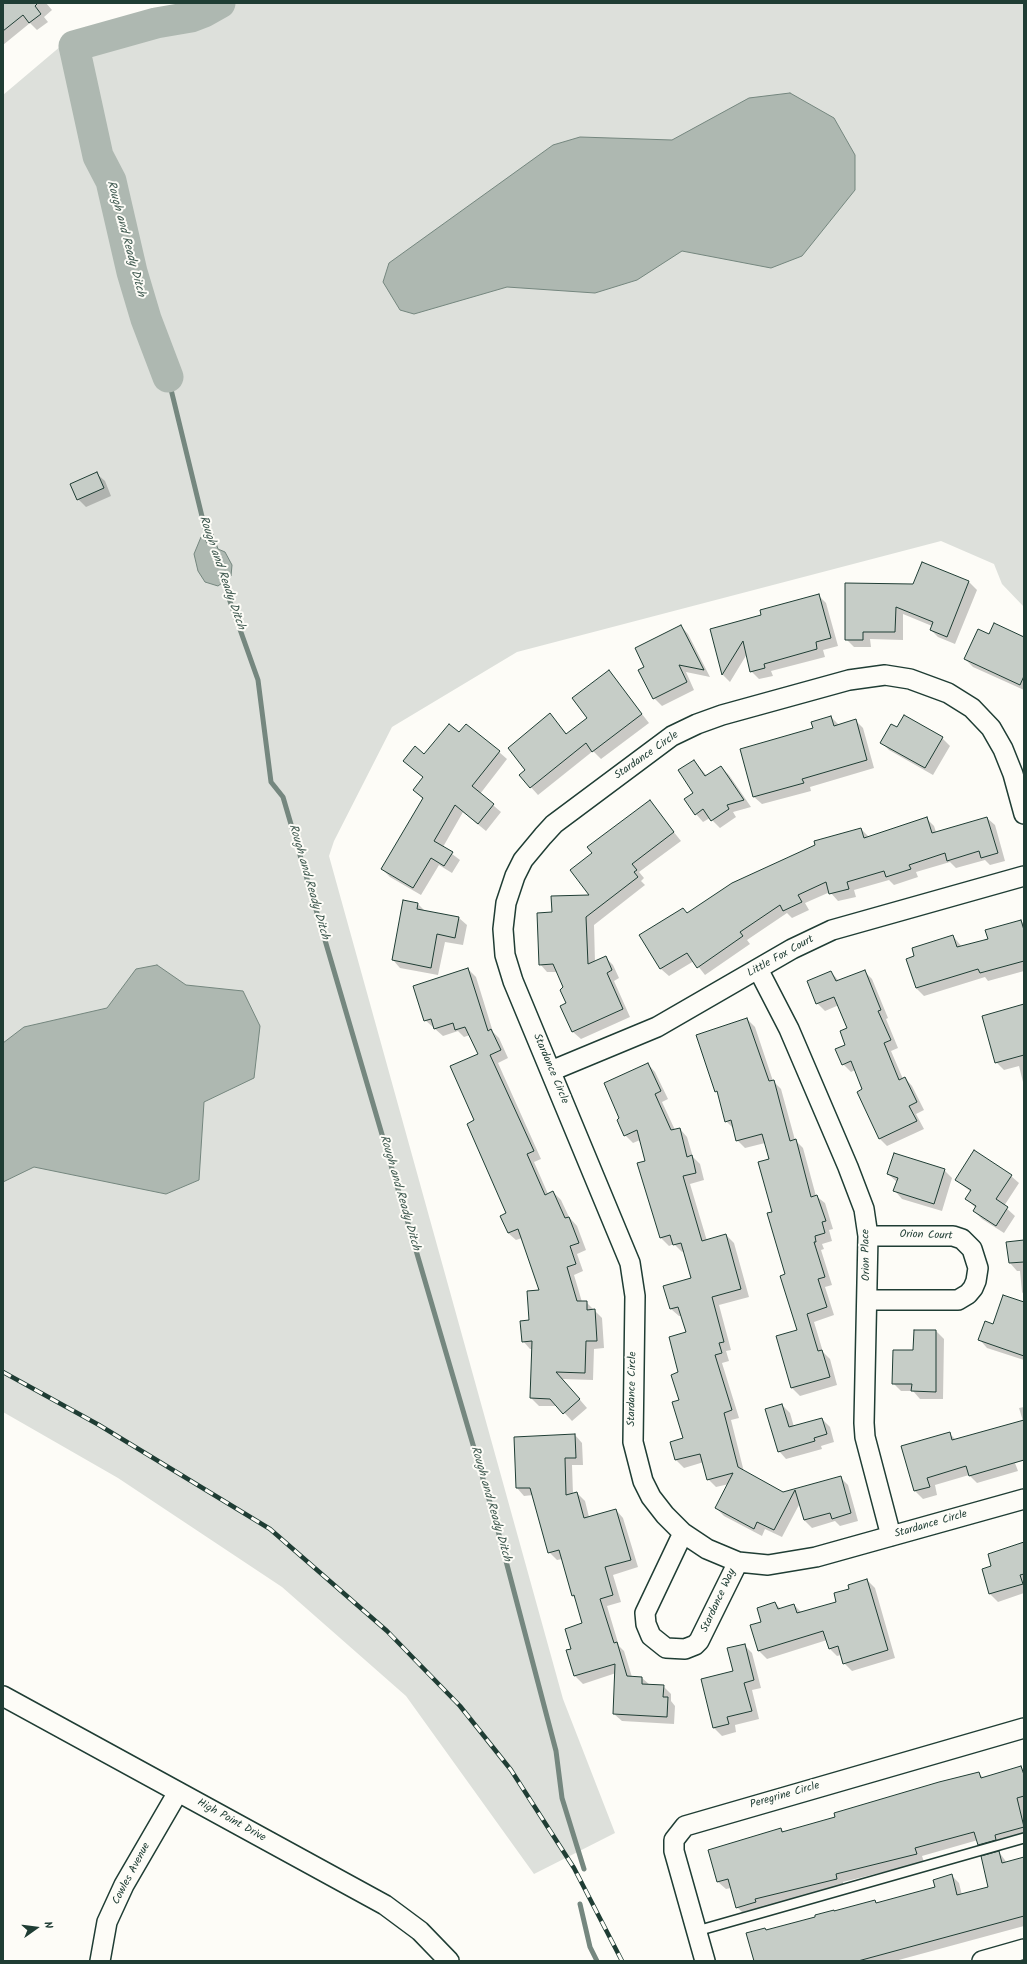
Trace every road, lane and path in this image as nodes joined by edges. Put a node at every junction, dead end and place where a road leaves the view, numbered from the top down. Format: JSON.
{"nodes":[{"id":1,"x":1024,"y":814,"type":"edge"},
{"id":2,"x":1024,"y":876,"type":"edge"},
{"id":3,"x":758,"y":969,"type":"junction"},
{"id":4,"x":550,"y":1071,"type":"junction"},
{"id":5,"x":868,"y":1236,"type":"junction"},
{"id":6,"x":867,"y":1300,"type":"junction"},
{"id":7,"x":1024,"y":1498,"type":"edge"},
{"id":8,"x":683,"y":1533,"type":"junction"},
{"id":9,"x":891,"y":1536,"type":"junction"},
{"id":10,"x":738,"y":1562,"type":"junction"},
{"id":11,"x":3,"y":1696,"type":"edge"},
{"id":12,"x":1024,"y":1728,"type":"edge"},
{"id":13,"x":178,"y":1792,"type":"junction"},
{"id":14,"x":1024,"y":1838,"type":"edge"},
{"id":15,"x":697,"y":1931,"type":"junction"},
{"id":16,"x":1024,"y":1949,"type":"edge"},
{"id":17,"x":100,"y":1961,"type":"edge"},
{"id":18,"x":448,"y":1961,"type":"edge"},
{"id":19,"x":705,"y":1961,"type":"edge"},
{"id":20,"x":982,"y":1961,"type":"edge"}],
"edges":[{"from":1,"to":4,"type":"street","name":"Stardance Circle"},
{"from":2,"to":3,"type":"street","name":"Little Fox Court"},
{"from":3,"to":4,"type":"street","name":"Little Fox Court"},
{"from":3,"to":5,"type":"street","name":"Orion Place"},
{"from":4,"to":8,"type":"street","name":"Stardance Circle"},
{"from":5,"to":6,"type":"street","name":"Orion Place"},
{"from":5,"to":6,"type":"street","name":"Orion Court"},
{"from":6,"to":9,"type":"street","name":"Orion Place"},
{"from":7,"to":9,"type":"street","name":"Stardance Circle"},
{"from":8,"to":10,"type":"street","name":"Stardance Circle"},
{"from":8,"to":10,"type":"street","name":"Stardance Way"},
{"from":9,"to":10,"type":"street","name":"Stardance Circle"},
{"from":11,"to":13,"type":"street","name":"High Point Drive"},
{"from":12,"to":15,"type":"street","name":"Peregrine Circle"},
{"from":13,"to":17,"type":"street","name":"Cowles Avenue"},
{"from":13,"to":18,"type":"street","name":"High Point Drive"},
{"from":14,"to":15,"type":"lane"},
{"from":15,"to":19,"type":"street","name":"Peregrine Circle"},
{"from":16,"to":20,"type":"street"}]}
